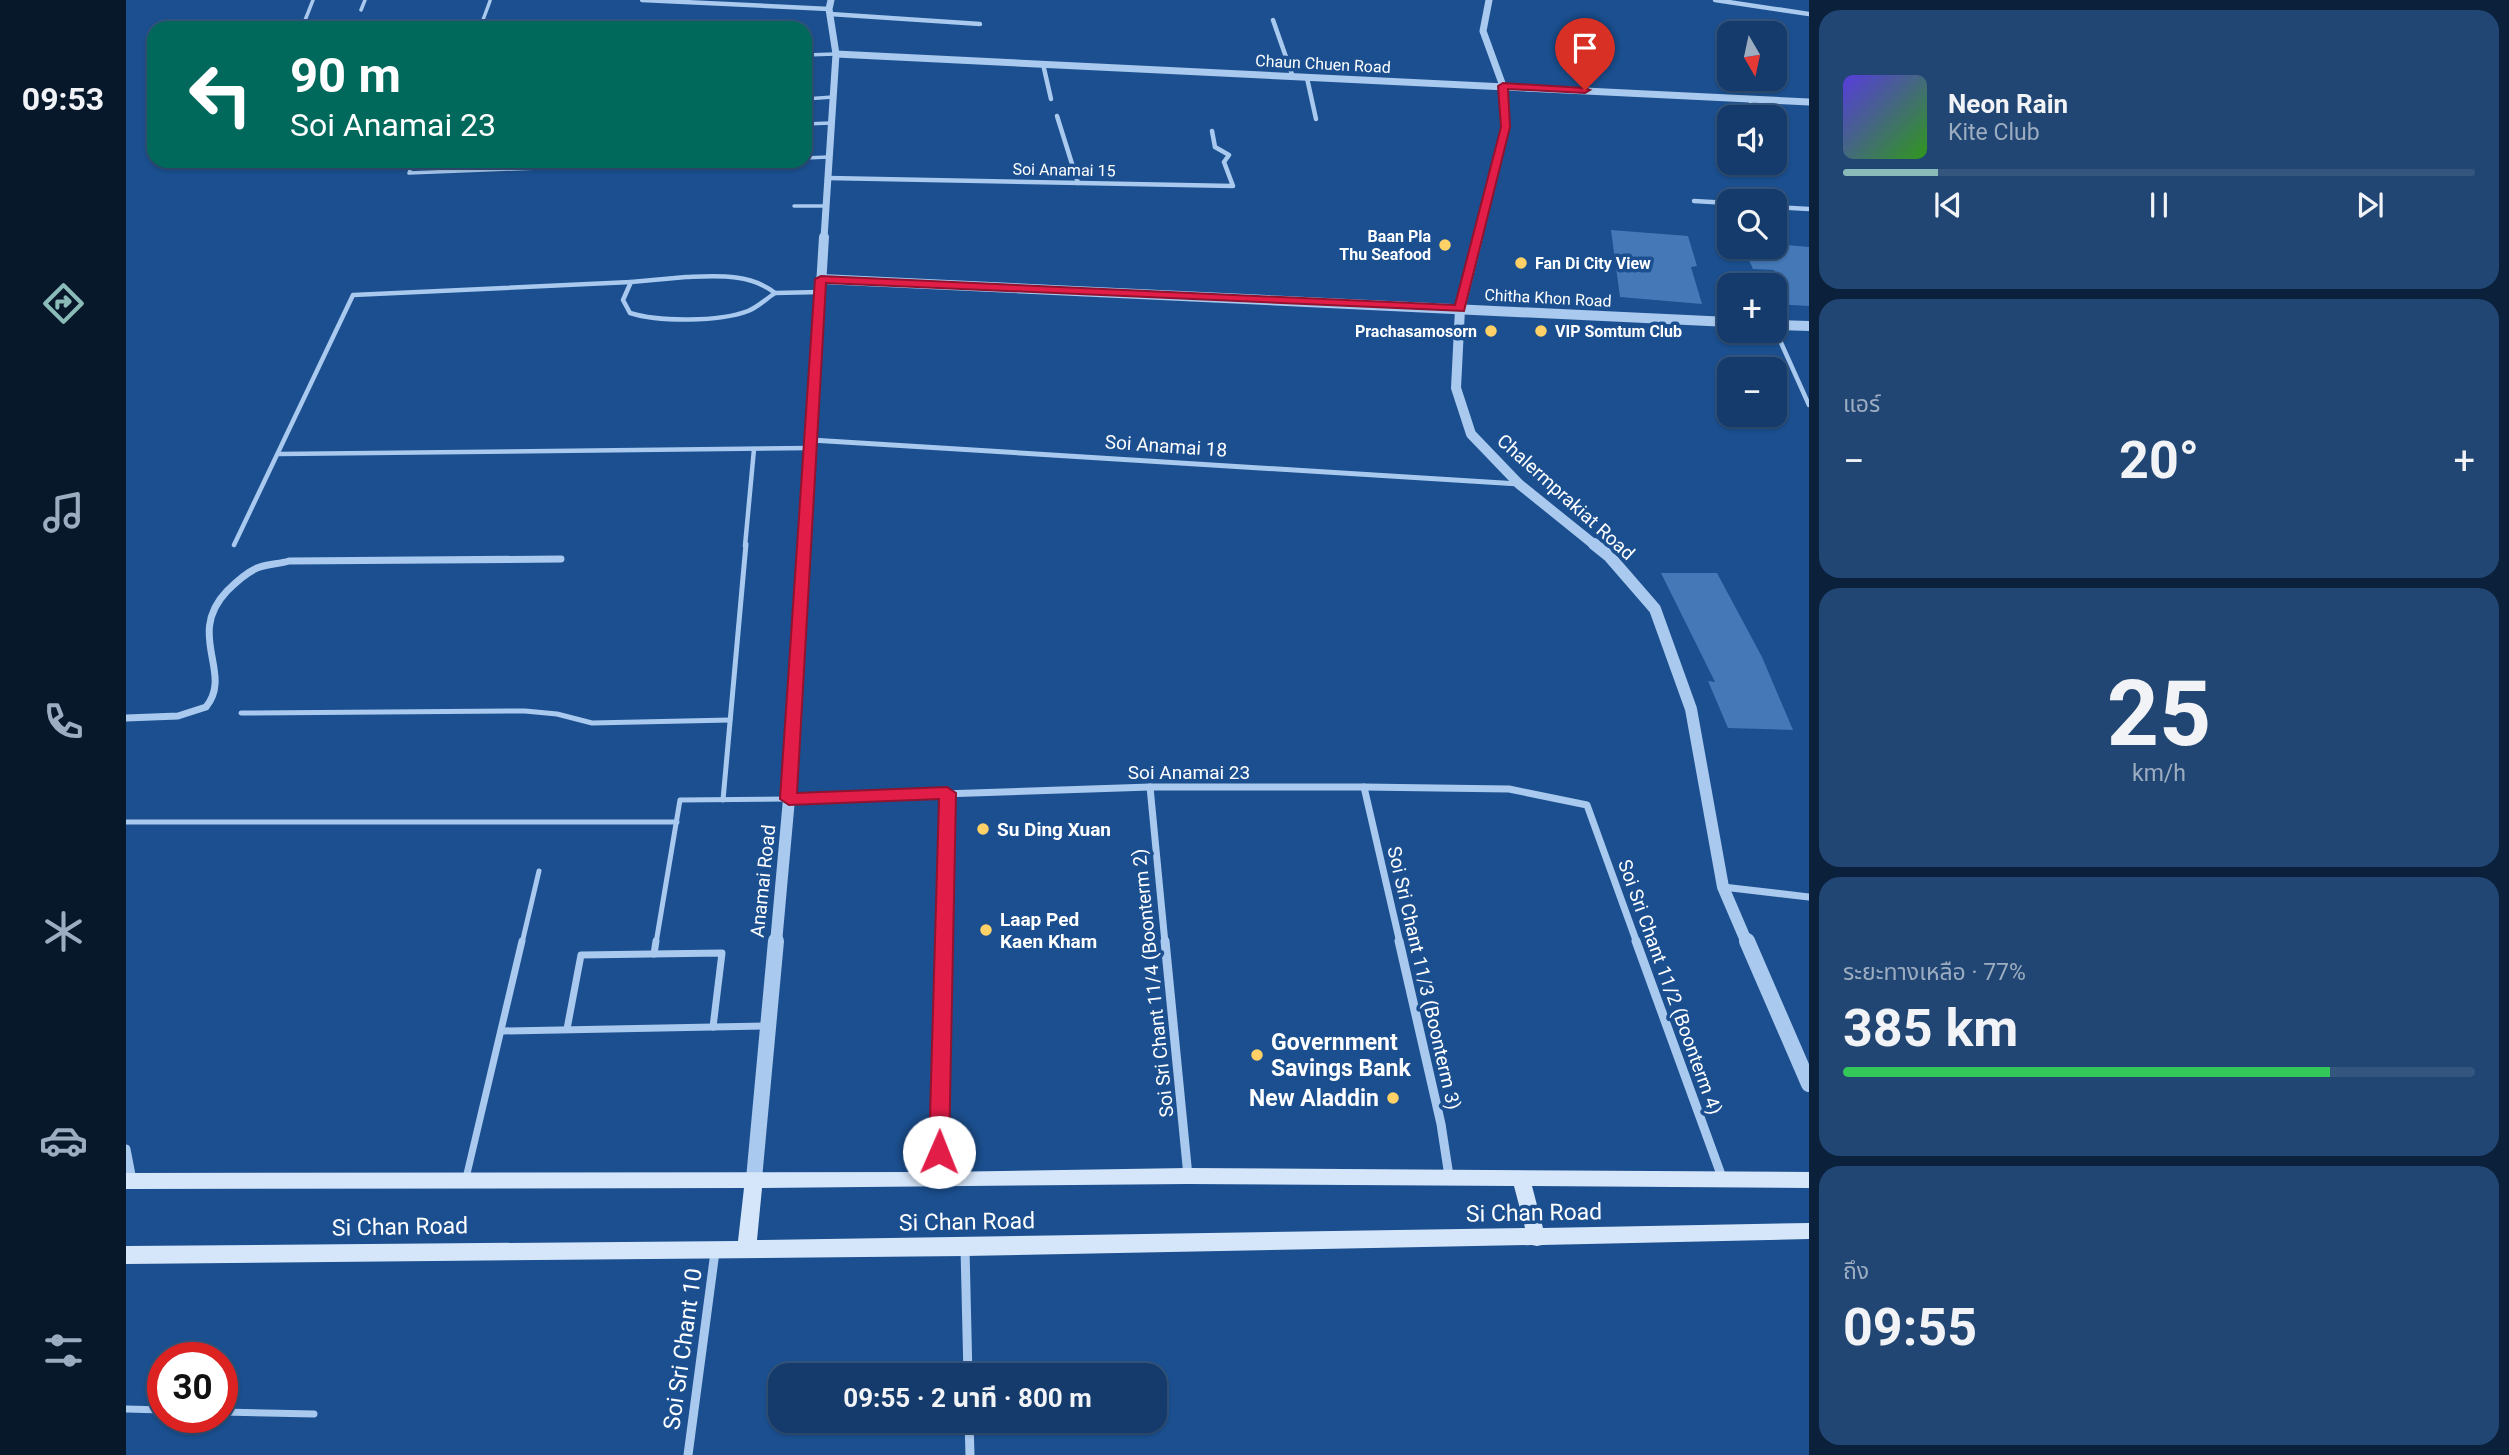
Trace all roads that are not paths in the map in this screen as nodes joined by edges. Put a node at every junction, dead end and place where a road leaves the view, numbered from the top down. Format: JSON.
{"nodes":[{"id":1,"x":313,"y":0,"type":"edge"},
{"id":2,"x":365,"y":0,"type":"edge"},
{"id":3,"x":642,"y":0,"type":"edge"},
{"id":4,"x":1489,"y":0,"type":"edge"},
{"id":5,"x":1714,"y":0,"type":"edge"},
{"id":6,"x":490,"y":1,"type":"edge"},
{"id":7,"x":830,"y":8,"type":"edge"},
{"id":8,"x":361,"y":10,"type":"dead end"},
{"id":9,"x":1809,"y":14,"type":"edge"},
{"id":10,"x":1273,"y":20,"type":"dead end"},
{"id":11,"x":305,"y":21,"type":"edge"},
{"id":12,"x":483,"y":21,"type":"edge"},
{"id":13,"x":980,"y":24,"type":"dead end"},
{"id":14,"x":836,"y":54,"type":"junction"},
{"id":15,"x":812,"y":55,"type":"edge"},
{"id":16,"x":1043,"y":64,"type":"junction"},
{"id":17,"x":1293,"y":77,"type":"junction"},
{"id":18,"x":1307,"y":78,"type":"junction"},
{"id":19,"x":1503,"y":86,"type":"junction"},
{"id":20,"x":833,"y":97,"type":"junction"},
{"id":21,"x":812,"y":98,"type":"edge"},
{"id":22,"x":1051,"y":99,"type":"dead end"},
{"id":23,"x":1749,"y":99,"type":"junction"},
{"id":24,"x":1809,"y":102,"type":"edge"},
{"id":25,"x":1752,"y":105,"type":"edge"},
{"id":26,"x":1057,"y":116,"type":"dead end"},
{"id":27,"x":1316,"y":119,"type":"dead end"},
{"id":28,"x":831,"y":123,"type":"junction"},
{"id":29,"x":812,"y":124,"type":"edge"},
{"id":30,"x":1212,"y":131,"type":"dead end"},
{"id":31,"x":829,"y":157,"type":"junction"},
{"id":32,"x":812,"y":158,"type":"edge"},
{"id":33,"x":411,"y":168,"type":"edge"},
{"id":34,"x":519,"y":168,"type":"edge"},
{"id":35,"x":828,"y":178,"type":"junction"},
{"id":36,"x":1078,"y":183,"type":"junction"},
{"id":37,"x":1694,"y":201,"type":"dead end"},
{"id":38,"x":1717,"y":203,"type":"edge"},
{"id":39,"x":826,"y":205,"type":"junction"},
{"id":40,"x":794,"y":206,"type":"dead end"},
{"id":41,"x":1787,"y":208,"type":"edge"},
{"id":42,"x":1809,"y":209,"type":"edge"},
{"id":43,"x":631,"y":282,"type":"junction"},
{"id":44,"x":820,"y":285,"type":"junction"},
{"id":45,"x":775,"y":293,"type":"junction"},
{"id":46,"x":1460,"y":309,"type":"junction"},
{"id":47,"x":1717,"y":321,"type":"edge"},
{"id":48,"x":1787,"y":326,"type":"edge"},
{"id":49,"x":1809,"y":326,"type":"edge"},
{"id":50,"x":1782,"y":343,"type":"edge"},
{"id":51,"x":1809,"y":405,"type":"edge"},
{"id":52,"x":811,"y":444,"type":"junction"},
{"id":53,"x":754,"y":449,"type":"junction"},
{"id":54,"x":279,"y":454,"type":"junction"},
{"id":55,"x":1519,"y":484,"type":"junction"},
{"id":56,"x":234,"y":545,"type":"dead end"},
{"id":57,"x":561,"y":559,"type":"dead end"},
{"id":58,"x":242,"y":713,"type":"dead end"},
{"id":59,"x":126,"y":718,"type":"edge"},
{"id":60,"x":730,"y":720,"type":"junction"},
{"id":61,"x":1150,"y":787,"type":"junction"},
{"id":62,"x":1364,"y":787,"type":"junction"},
{"id":63,"x":947,"y":793,"type":"junction"},
{"id":64,"x":789,"y":799,"type":"junction"},
{"id":65,"x":723,"y":800,"type":"junction"},
{"id":66,"x":1587,"y":805,"type":"joint"},
{"id":67,"x":126,"y":822,"type":"edge"},
{"id":68,"x":677,"y":822,"type":"junction"},
{"id":69,"x":539,"y":871,"type":"dead end"},
{"id":70,"x":1723,"y":887,"type":"junction"},
{"id":71,"x":1809,"y":897,"type":"edge"},
{"id":72,"x":654,"y":954,"type":"junction"},
{"id":73,"x":767,"y":1026,"type":"junction"},
{"id":74,"x":713,"y":1027,"type":"junction"},
{"id":75,"x":567,"y":1030,"type":"junction"},
{"id":76,"x":502,"y":1031,"type":"junction"},
{"id":77,"x":1809,"y":1084,"type":"edge"},
{"id":78,"x":126,"y":1149,"type":"edge"},
{"id":79,"x":1188,"y":1176,"type":"junction"},
{"id":80,"x":1449,"y":1177,"type":"junction"},
{"id":81,"x":1521,"y":1178,"type":"junction"},
{"id":82,"x":754,"y":1179,"type":"junction"},
{"id":83,"x":938,"y":1180,"type":"junction"},
{"id":84,"x":1723,"y":1180,"type":"junction"},
{"id":85,"x":1809,"y":1180,"type":"edge"},
{"id":86,"x":129,"y":1181,"type":"edge"},
{"id":87,"x":466,"y":1181,"type":"junction"},
{"id":88,"x":1809,"y":1231,"type":"edge"},
{"id":89,"x":1537,"y":1238,"type":"junction"},
{"id":90,"x":965,"y":1247,"type":"junction"},
{"id":91,"x":715,"y":1248,"type":"junction"},
{"id":92,"x":747,"y":1248,"type":"junction"},
{"id":93,"x":126,"y":1255,"type":"edge"},
{"id":94,"x":968,"y":1363,"type":"edge"},
{"id":95,"x":126,"y":1409,"type":"edge"},
{"id":96,"x":147,"y":1410,"type":"edge"},
{"id":97,"x":238,"y":1413,"type":"edge"},
{"id":98,"x":314,"y":1415,"type":"dead end"},
{"id":99,"x":970,"y":1433,"type":"edge"},
{"id":100,"x":688,"y":1455,"type":"edge"},
{"id":101,"x":970,"y":1455,"type":"edge"}],
"edges":[{"from":1,"to":11,"type":"lane"},
{"from":2,"to":8,"type":"lane"},
{"from":3,"to":7,"type":"street"},
{"from":4,"to":19,"type":"street","name":"Chalermprakiat Road"},
{"from":5,"to":9,"type":"street"},
{"from":6,"to":12,"type":"lane"},
{"from":7,"to":13,"type":"street"},
{"from":7,"to":14,"type":"street","name":"Anamai Road"},
{"from":10,"to":17,"type":"street"},
{"from":14,"to":15,"type":"lane"},
{"from":14,"to":16,"type":"street","name":"Chaun Chuen Road"},
{"from":14,"to":20,"type":"street","name":"Anamai Road"},
{"from":16,"to":17,"type":"street","name":"Chaun Chuen Road"},
{"from":16,"to":22,"type":"street"},
{"from":17,"to":18,"type":"street","name":"Chaun Chuen Road"},
{"from":18,"to":19,"type":"street","name":"Chaun Chuen Road"},
{"from":18,"to":27,"type":"street"},
{"from":19,"to":23,"type":"street","name":"Chaun Chuen Road"},
{"from":19,"to":46,"type":"street","name":"Chalermprakiat Road"},
{"from":20,"to":21,"type":"lane"},
{"from":20,"to":28,"type":"street","name":"Anamai Road"},
{"from":23,"to":24,"type":"street","name":"Chaun Chuen Road"},
{"from":23,"to":25,"type":"lane"},
{"from":26,"to":36,"type":"street"},
{"from":28,"to":29,"type":"lane"},
{"from":28,"to":31,"type":"street","name":"Anamai Road"},
{"from":30,"to":36,"type":"street","name":"Soi Anamai 15"},
{"from":31,"to":32,"type":"lane"},
{"from":31,"to":35,"type":"street","name":"Anamai Road"},
{"from":33,"to":34,"type":"lane"},
{"from":35,"to":36,"type":"street","name":"Soi Anamai 15"},
{"from":35,"to":39,"type":"street","name":"Anamai Road"},
{"from":37,"to":38,"type":"street"},
{"from":39,"to":40,"type":"lane"},
{"from":39,"to":44,"type":"street","name":"Anamai Road"},
{"from":41,"to":42,"type":"street"},
{"from":43,"to":45,"type":"lane"},
{"from":43,"to":45,"type":"lane"},
{"from":43,"to":54,"type":"lane"},
{"from":44,"to":45,"type":"lane"},
{"from":44,"to":46,"type":"street","name":"Chitha Khon Road"},
{"from":44,"to":52,"type":"street","name":"Anamai Road"},
{"from":46,"to":47,"type":"street","name":"Chitha Khon Road"},
{"from":46,"to":55,"type":"street","name":"Chalermprakiat Road"},
{"from":48,"to":49,"type":"street"},
{"from":50,"to":51,"type":"lane"},
{"from":52,"to":53,"type":"lane"},
{"from":52,"to":55,"type":"street","name":"Soi Anamai 18"},
{"from":52,"to":64,"type":"street","name":"Anamai Road"},
{"from":53,"to":54,"type":"lane"},
{"from":53,"to":60,"type":"lane"},
{"from":54,"to":56,"type":"lane"},
{"from":55,"to":70,"type":"street","name":"Chalermprakiat Road"},
{"from":57,"to":59,"type":"street"},
{"from":58,"to":60,"type":"lane"},
{"from":60,"to":65,"type":"lane"},
{"from":61,"to":62,"type":"street","name":"Soi Anamai 23"},
{"from":61,"to":63,"type":"street","name":"Soi Anamai 23"},
{"from":61,"to":79,"type":"street","name":"Soi Sri Chant 11/4 (Boonterm 2)"},
{"from":62,"to":66,"type":"street","name":"Soi Anamai 23"},
{"from":62,"to":80,"type":"street","name":"Soi Sri Chant 11/3 (Boonterm 3)"},
{"from":63,"to":64,"type":"street","name":"Soi Anamai 23"},
{"from":63,"to":83,"type":"street"},
{"from":64,"to":65,"type":"lane"},
{"from":64,"to":73,"type":"street","name":"Anamai Road"},
{"from":65,"to":68,"type":"lane"},
{"from":66,"to":84,"type":"street","name":"Soi Sri Chant 11/2 (Boonterm 4)"},
{"from":67,"to":68,"type":"lane"},
{"from":68,"to":72,"type":"lane"},
{"from":69,"to":76,"type":"lane"},
{"from":70,"to":71,"type":"street"},
{"from":70,"to":77,"type":"street","name":"Chalermprakiat Road"},
{"from":72,"to":74,"type":"lane"},
{"from":72,"to":75,"type":"lane"},
{"from":73,"to":74,"type":"lane"},
{"from":73,"to":82,"type":"street","name":"Anamai Road"},
{"from":74,"to":75,"type":"lane"},
{"from":75,"to":76,"type":"lane"},
{"from":76,"to":87,"type":"lane"},
{"from":78,"to":86,"type":"street"},
{"from":79,"to":80,"type":"main road","name":"Si Chan Road"},
{"from":79,"to":83,"type":"main road","name":"Si Chan Road"},
{"from":80,"to":81,"type":"main road","name":"Si Chan Road"},
{"from":81,"to":84,"type":"main road","name":"Si Chan Road"},
{"from":81,"to":89,"type":"main road"},
{"from":82,"to":83,"type":"main road","name":"Si Chan Road"},
{"from":82,"to":87,"type":"main road","name":"Si Chan Road"},
{"from":82,"to":92,"type":"main road"},
{"from":84,"to":85,"type":"main road","name":"Si Chan Road"},
{"from":86,"to":87,"type":"main road","name":"Si Chan Road"},
{"from":88,"to":89,"type":"main road","name":"Si Chan Road"},
{"from":89,"to":90,"type":"main road","name":"Si Chan Road"},
{"from":90,"to":92,"type":"main road","name":"Si Chan Road"},
{"from":90,"to":94,"type":"street"},
{"from":91,"to":92,"type":"main road","name":"Si Chan Road"},
{"from":91,"to":93,"type":"main road","name":"Si Chan Road"},
{"from":91,"to":100,"type":"street","name":"Soi Sri Chant 10"},
{"from":95,"to":96,"type":"lane"},
{"from":97,"to":98,"type":"lane"},
{"from":99,"to":101,"type":"street"}]}
